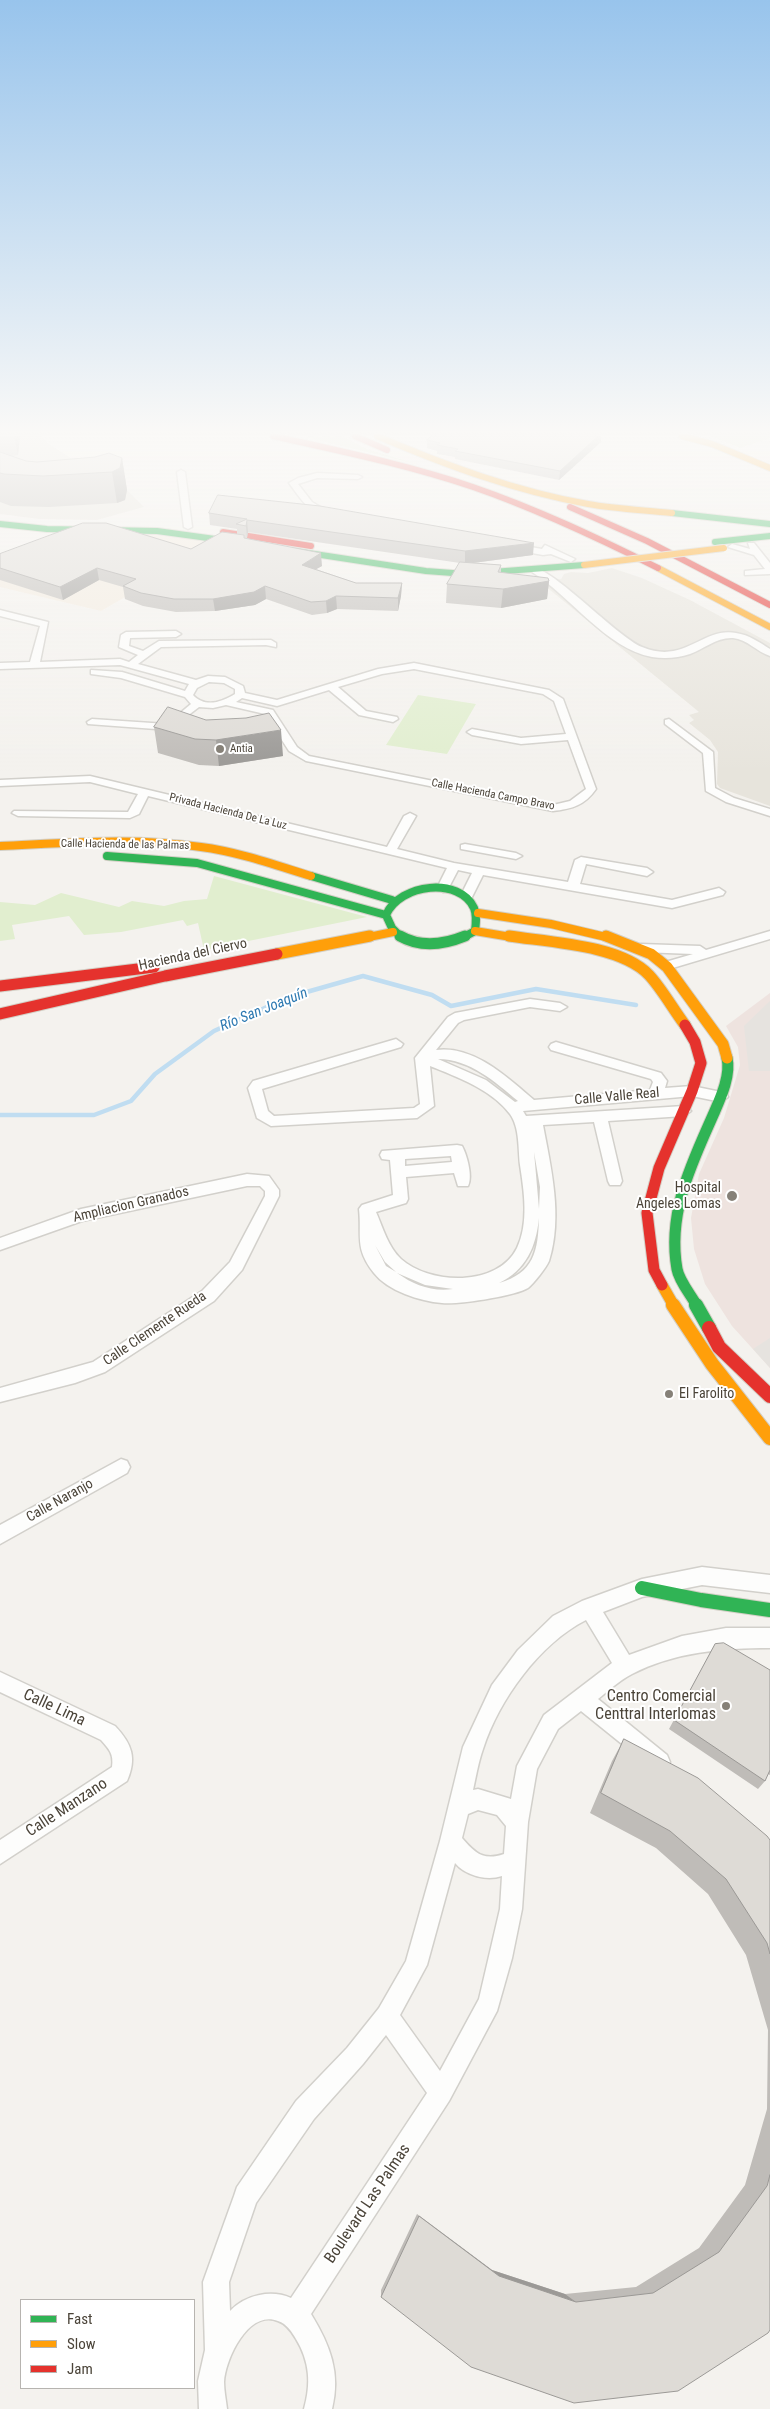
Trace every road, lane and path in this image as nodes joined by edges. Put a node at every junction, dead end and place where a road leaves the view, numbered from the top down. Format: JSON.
{"nodes":[{"id":1,"x":292,"y":548,"type":"edge"},
{"id":2,"x":313,"y":548,"type":"edge"},
{"id":3,"x":520,"y":548,"type":"edge"},
{"id":4,"x":543,"y":548,"type":"edge"},
{"id":5,"x":614,"y":548,"type":"edge"},
{"id":6,"x":637,"y":548,"type":"edge"},
{"id":7,"x":660,"y":548,"type":"edge"},
{"id":8,"x":677,"y":548,"type":"edge"},
{"id":9,"x":702,"y":548,"type":"edge"},
{"id":10,"x":753,"y":548,"type":"edge"},
{"id":11,"x":553,"y":551,"type":"junction"},
{"id":12,"x":381,"y":560,"type":"junction"},
{"id":13,"x":574,"y":563,"type":"junction"},
{"id":14,"x":535,"y":570,"type":"junction"},
{"id":15,"x":770,"y":570,"type":"edge"},
{"id":16,"x":748,"y":573,"type":"dead end"},
{"id":17,"x":553,"y":583,"type":"junction"},
{"id":18,"x":770,"y":599,"type":"edge"},
{"id":19,"x":770,"y":605,"type":"edge"},
{"id":20,"x":0,"y":613,"type":"edge"},
{"id":21,"x":770,"y":616,"type":"edge"},
{"id":22,"x":770,"y":627,"type":"edge"},
{"id":23,"x":179,"y":634,"type":"dead end"},
{"id":24,"x":273,"y":645,"type":"dead end"},
{"id":25,"x":770,"y":653,"type":"edge"},
{"id":26,"x":145,"y":655,"type":"junction"},
{"id":27,"x":132,"y":664,"type":"junction"},
{"id":28,"x":34,"y":665,"type":"junction"},
{"id":29,"x":0,"y":666,"type":"edge"},
{"id":30,"x":0,"y":675,"type":"edge"},
{"id":31,"x":196,"y":683,"type":"junction"},
{"id":32,"x":332,"y":686,"type":"junction"},
{"id":33,"x":188,"y":694,"type":"junction"},
{"id":34,"x":240,"y":695,"type":"junction"},
{"id":35,"x":198,"y":703,"type":"junction"},
{"id":36,"x":229,"y":703,"type":"junction"},
{"id":37,"x":393,"y":719,"type":"dead end"},
{"id":38,"x":92,"y":722,"type":"dead end"},
{"id":39,"x":669,"y":722,"type":"dead end"},
{"id":40,"x":472,"y":732,"type":"dead end"},
{"id":41,"x":572,"y":736,"type":"junction"},
{"id":42,"x":0,"y":782,"type":"edge"},
{"id":43,"x":144,"y":792,"type":"junction"},
{"id":44,"x":18,"y":813,"type":"dead end"},
{"id":45,"x":770,"y":813,"type":"edge"},
{"id":46,"x":410,"y":816,"type":"dead end"},
{"id":47,"x":0,"y":846,"type":"edge"},
{"id":48,"x":464,"y":846,"type":"dead end"},
{"id":49,"x":390,"y":851,"type":"junction"},
{"id":50,"x":98,"y":856,"type":"dead end"},
{"id":51,"x":246,"y":857,"type":"junction"},
{"id":52,"x":454,"y":866,"type":"junction"},
{"id":53,"x":479,"y":871,"type":"junction"},
{"id":54,"x":648,"y":872,"type":"dead end"},
{"id":55,"x":236,"y":873,"type":"junction"},
{"id":56,"x":496,"y":875,"type":"junction"},
{"id":57,"x":573,"y":887,"type":"junction"},
{"id":58,"x":443,"y":888,"type":"junction"},
{"id":59,"x":719,"y":892,"type":"dead end"},
{"id":60,"x":466,"y":897,"type":"junction"},
{"id":61,"x":392,"y":900,"type":"junction"},
{"id":62,"x":478,"y":913,"type":"junction"},
{"id":63,"x":386,"y":917,"type":"junction"},
{"id":64,"x":368,"y":922,"type":"dead end"},
{"id":65,"x":474,"y":931,"type":"junction"},
{"id":66,"x":394,"y":932,"type":"junction"},
{"id":67,"x":770,"y":935,"type":"edge"},
{"id":68,"x":641,"y":948,"type":"junction"},
{"id":69,"x":719,"y":948,"type":"junction"},
{"id":70,"x":227,"y":952,"type":"dead end"},
{"id":71,"x":666,"y":966,"type":"junction"},
{"id":72,"x":60,"y":979,"type":"junction"},
{"id":73,"x":0,"y":986,"type":"edge"},
{"id":74,"x":63,"y":1000,"type":"junction"},
{"id":75,"x":560,"y":1007,"type":"dead end"},
{"id":76,"x":0,"y":1014,"type":"edge"},
{"id":77,"x":396,"y":1044,"type":"dead end"},
{"id":78,"x":556,"y":1047,"type":"dead end"},
{"id":79,"x":422,"y":1058,"type":"junction"},
{"id":80,"x":692,"y":1091,"type":"junction"},
{"id":81,"x":656,"y":1094,"type":"junction"},
{"id":82,"x":721,"y":1097,"type":"junction"},
{"id":83,"x":530,"y":1104,"type":"junction"},
{"id":84,"x":512,"y":1107,"type":"junction"},
{"id":85,"x":684,"y":1111,"type":"junction"},
{"id":86,"x":600,"y":1115,"type":"junction"},
{"id":87,"x":529,"y":1121,"type":"junction"},
{"id":88,"x":400,"y":1172,"type":"junction"},
{"id":89,"x":264,"y":1180,"type":"joint"},
{"id":90,"x":615,"y":1181,"type":"dead end"},
{"id":91,"x":0,"y":1244,"type":"edge"},
{"id":92,"x":719,"y":1346,"type":"junction"},
{"id":93,"x":0,"y":1395,"type":"edge"},
{"id":94,"x":767,"y":1401,"type":"edge"},
{"id":95,"x":770,"y":1438,"type":"edge"},
{"id":96,"x":121,"y":1467,"type":"dead end"},
{"id":97,"x":0,"y":1535,"type":"edge"},
{"id":98,"x":770,"y":1584,"type":"edge"},
{"id":99,"x":642,"y":1588,"type":"junction"},
{"id":100,"x":589,"y":1608,"type":"junction"},
{"id":101,"x":770,"y":1610,"type":"edge"},
{"id":102,"x":770,"y":1638,"type":"edge"},
{"id":103,"x":625,"y":1666,"type":"junction"},
{"id":104,"x":0,"y":1682,"type":"edge"},
{"id":105,"x":582,"y":1699,"type":"junction"},
{"id":106,"x":108,"y":1734,"type":"joint"},
{"id":107,"x":672,"y":1772,"type":"edge"},
{"id":108,"x":460,"y":1807,"type":"junction"},
{"id":109,"x":517,"y":1822,"type":"junction"},
{"id":110,"x":451,"y":1841,"type":"junction"},
{"id":111,"x":0,"y":1853,"type":"edge"},
{"id":112,"x":514,"y":1861,"type":"junction"},
{"id":113,"x":387,"y":2016,"type":"junction"},
{"id":114,"x":441,"y":2093,"type":"junction"},
{"id":115,"x":295,"y":2315,"type":"junction"},
{"id":116,"x":218,"y":2348,"type":"junction"},
{"id":117,"x":213,"y":2409,"type":"edge"},
{"id":118,"x":318,"y":2409,"type":"edge"}],
"edges":[{"from":1,"to":12,"type":"main road"},
{"from":2,"to":12,"type":"main road"},
{"from":3,"to":11,"type":"street"},
{"from":4,"to":11,"type":"street"},
{"from":5,"to":22,"type":"main road"},
{"from":6,"to":21,"type":"main road"},
{"from":7,"to":19,"type":"main road"},
{"from":8,"to":18,"type":"main road"},
{"from":9,"to":13,"type":"main road","bridge":true},
{"from":10,"to":15,"type":"street"},
{"from":11,"to":13,"type":"street"},
{"from":12,"to":13,"type":"main road"},
{"from":12,"to":14,"type":"main road"},
{"from":13,"to":14,"type":"main road"},
{"from":13,"to":17,"type":"street"},
{"from":14,"to":17,"type":"street"},
{"from":15,"to":16,"type":"street"},
{"from":17,"to":25,"type":"street"},
{"from":20,"to":28,"type":"street"},
{"from":23,"to":26,"type":"street"},
{"from":24,"to":26,"type":"street"},
{"from":26,"to":27,"type":"street"},
{"from":27,"to":28,"type":"street"},
{"from":27,"to":31,"type":"street"},
{"from":28,"to":29,"type":"street"},
{"from":30,"to":33,"type":"street"},
{"from":31,"to":33,"type":"street"},
{"from":31,"to":34,"type":"street"},
{"from":32,"to":34,"type":"street","name":"Calle Hacienda Campo Bravo"},
{"from":32,"to":37,"type":"street"},
{"from":32,"to":41,"type":"street","name":"Calle Hacienda Campo Bravo"},
{"from":33,"to":35,"type":"street"},
{"from":34,"to":36,"type":"street"},
{"from":35,"to":36,"type":"street"},
{"from":35,"to":38,"type":"street"},
{"from":36,"to":41,"type":"street","name":"Calle Hacienda Campo Bravo"},
{"from":39,"to":45,"type":"street"},
{"from":40,"to":41,"type":"street"},
{"from":42,"to":43,"type":"street","name":"Privada Hacienda De La Luz"},
{"from":43,"to":44,"type":"street"},
{"from":43,"to":49,"type":"street","name":"Privada Hacienda De La Luz"},
{"from":46,"to":49,"type":"street"},
{"from":47,"to":51,"type":"main road","name":"Calle Hacienda de las Palmas"},
{"from":48,"to":56,"type":"street"},
{"from":49,"to":52,"type":"street","name":"Privada Hacienda De La Luz"},
{"from":50,"to":55,"type":"main road","name":"Calle Hacienda de las Palmas"},
{"from":51,"to":55,"type":"main road"},
{"from":51,"to":61,"type":"main road","name":"Calle Hacienda de las Palmas"},
{"from":52,"to":53,"type":"street","name":"Privada Hacienda De La Luz"},
{"from":52,"to":58,"type":"street"},
{"from":53,"to":56,"type":"street","name":"Privada Hacienda De La Luz"},
{"from":53,"to":60,"type":"street"},
{"from":54,"to":57,"type":"street"},
{"from":55,"to":63,"type":"main road","name":"Calle Hacienda de las Palmas"},
{"from":56,"to":57,"type":"street","name":"Privada Hacienda De La Luz"},
{"from":57,"to":59,"type":"street","name":"Privada Hacienda De La Luz"},
{"from":58,"to":60,"type":"main road"},
{"from":58,"to":61,"type":"main road"},
{"from":60,"to":62,"type":"main road"},
{"from":61,"to":63,"type":"main road"},
{"from":62,"to":65,"type":"main road"},
{"from":62,"to":68,"type":"main road"},
{"from":63,"to":64,"type":"main road"},
{"from":63,"to":66,"type":"main road"},
{"from":65,"to":66,"type":"main road"},
{"from":65,"to":80,"type":"main road"},
{"from":66,"to":74,"type":"main road","name":"Hacienda del Ciervo"},
{"from":67,"to":69,"type":"street"},
{"from":68,"to":69,"type":"street"},
{"from":68,"to":71,"type":"main road"},
{"from":69,"to":71,"type":"street"},
{"from":70,"to":72,"type":"main road","name":"Hacienda del Ciervo"},
{"from":71,"to":82,"type":"main road"},
{"from":72,"to":73,"type":"main road","name":"Hacienda del Ciervo"},
{"from":72,"to":74,"type":"main road"},
{"from":74,"to":76,"type":"main road","name":"Hacienda del Ciervo"},
{"from":75,"to":79,"type":"street"},
{"from":77,"to":79,"type":"street"},
{"from":78,"to":81,"type":"street"},
{"from":79,"to":83,"type":"street"},
{"from":79,"to":84,"type":"street"},
{"from":80,"to":81,"type":"street","name":"Calle Valle Real"},
{"from":80,"to":82,"type":"street","name":"Calle Valle Real"},
{"from":80,"to":85,"type":"main road"},
{"from":81,"to":83,"type":"street","name":"Calle Valle Real"},
{"from":82,"to":92,"type":"main road"},
{"from":83,"to":84,"type":"street","name":"Calle Valle Real"},
{"from":84,"to":87,"type":"street"},
{"from":85,"to":86,"type":"street","name":"Calle Valle Real"},
{"from":85,"to":95,"type":"main road"},
{"from":86,"to":87,"type":"street","name":"Calle Valle Real"},
{"from":86,"to":90,"type":"street"},
{"from":87,"to":88,"type":"street"},
{"from":88,"to":88,"type":"street"},
{"from":89,"to":91,"type":"street","name":"Ampliacion Granados"},
{"from":89,"to":93,"type":"street","name":"Calle Clemente Rueda"},
{"from":92,"to":94,"type":"main road"},
{"from":92,"to":94,"type":"main road"},
{"from":96,"to":97,"type":"street","name":"Calle Naranjo"},
{"from":98,"to":99,"type":"street"},
{"from":99,"to":100,"type":"street"},
{"from":99,"to":101,"type":"main road"},
{"from":100,"to":103,"type":"street"},
{"from":100,"to":108,"type":"street"},
{"from":102,"to":103,"type":"street","name":"Boulevard Las Palmas"},
{"from":103,"to":105,"type":"street","name":"Boulevard Las Palmas"},
{"from":104,"to":106,"type":"street","name":"Calle Lima"},
{"from":105,"to":107,"type":"street"},
{"from":105,"to":109,"type":"street","name":"Boulevard Las Palmas"},
{"from":106,"to":111,"type":"street","name":"Calle Manzano"},
{"from":108,"to":109,"type":"street"},
{"from":108,"to":110,"type":"street"},
{"from":109,"to":112,"type":"street","name":"Boulevard Las Palmas"},
{"from":110,"to":112,"type":"street"},
{"from":110,"to":113,"type":"street"},
{"from":112,"to":114,"type":"street","name":"Boulevard Las Palmas"},
{"from":113,"to":114,"type":"street"},
{"from":113,"to":116,"type":"street"},
{"from":114,"to":115,"type":"street","name":"Boulevard Las Palmas"},
{"from":115,"to":116,"type":"street"},
{"from":115,"to":118,"type":"street"},
{"from":116,"to":117,"type":"street"}]}
